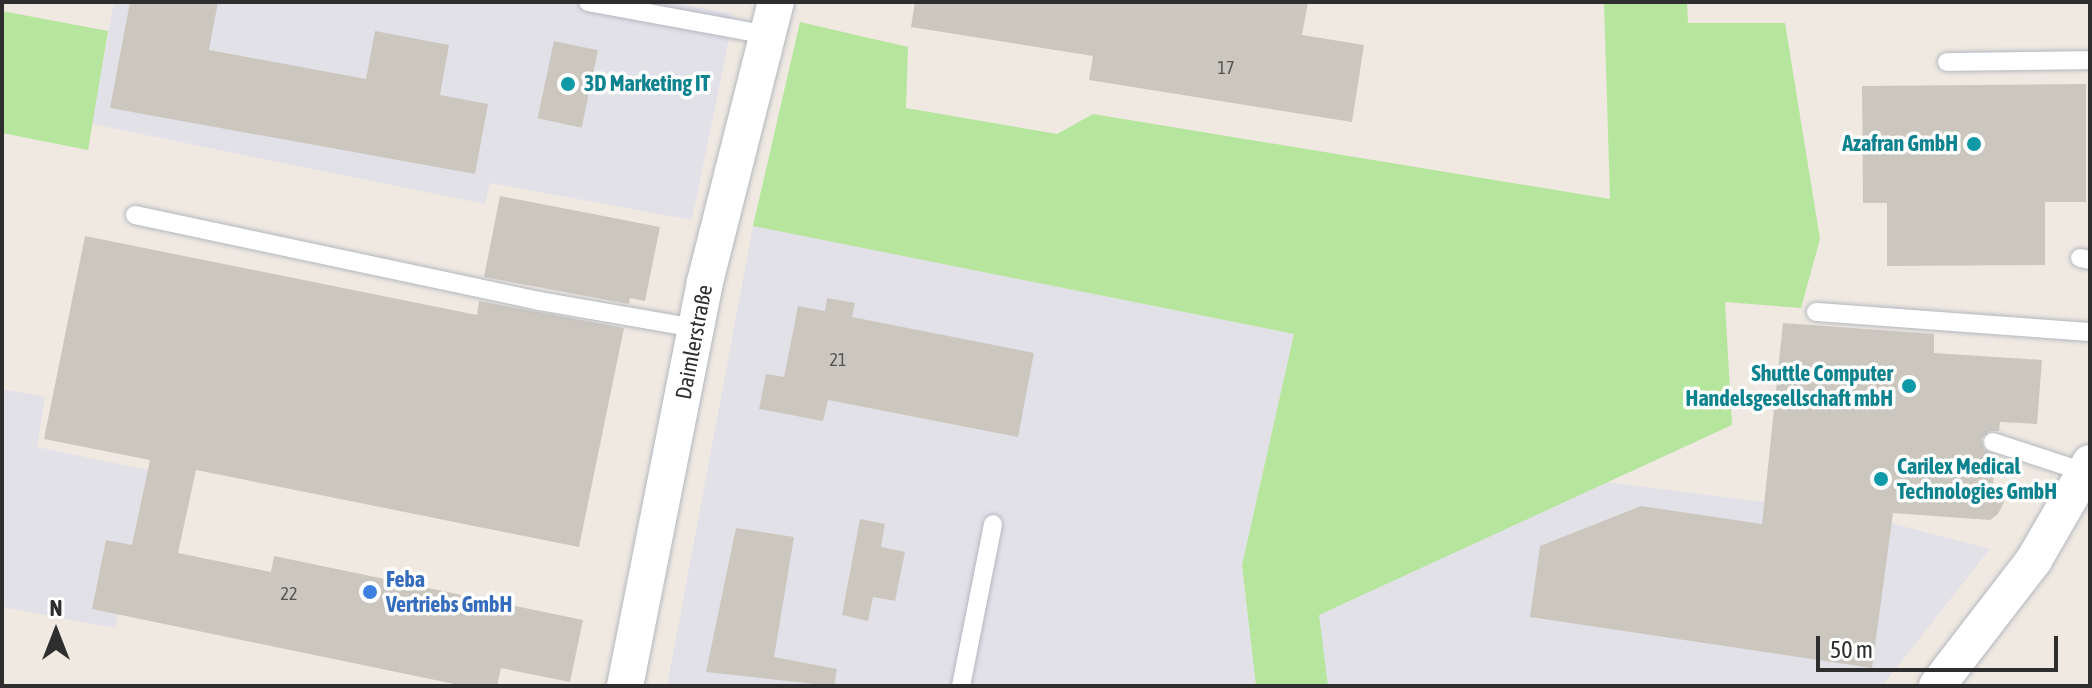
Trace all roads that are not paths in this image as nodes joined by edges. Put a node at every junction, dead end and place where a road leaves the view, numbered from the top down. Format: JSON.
{"nodes":[{"id":1,"x":588,"y":2,"type":"edge"},
{"id":2,"x":772,"y":18,"type":"edge"},
{"id":3,"x":2090,"y":60,"type":"edge"},
{"id":4,"x":1947,"y":62,"type":"dead end"},
{"id":5,"x":135,"y":215,"type":"dead end"},
{"id":6,"x":1816,"y":312,"type":"dead end"},
{"id":7,"x":696,"y":328,"type":"junction"},
{"id":8,"x":2090,"y":332,"type":"edge"},
{"id":9,"x":1993,"y":442,"type":"dead end"},
{"id":10,"x":2088,"y":468,"type":"edge"},
{"id":11,"x":993,"y":524,"type":"dead end"},
{"id":12,"x":625,"y":686,"type":"edge"},
{"id":13,"x":961,"y":686,"type":"edge"},
{"id":14,"x":1937,"y":686,"type":"edge"}],
"edges":[{"from":1,"to":2,"type":"lane"},
{"from":2,"to":7,"type":"street","name":"Daimlerstraße"},
{"from":3,"to":4,"type":"lane"},
{"from":5,"to":7,"type":"lane"},
{"from":6,"to":8,"type":"lane"},
{"from":7,"to":12,"type":"street","name":"Daimlerstraße"},
{"from":9,"to":10,"type":"lane"},
{"from":10,"to":14,"type":"street"},
{"from":11,"to":13,"type":"lane"}]}
